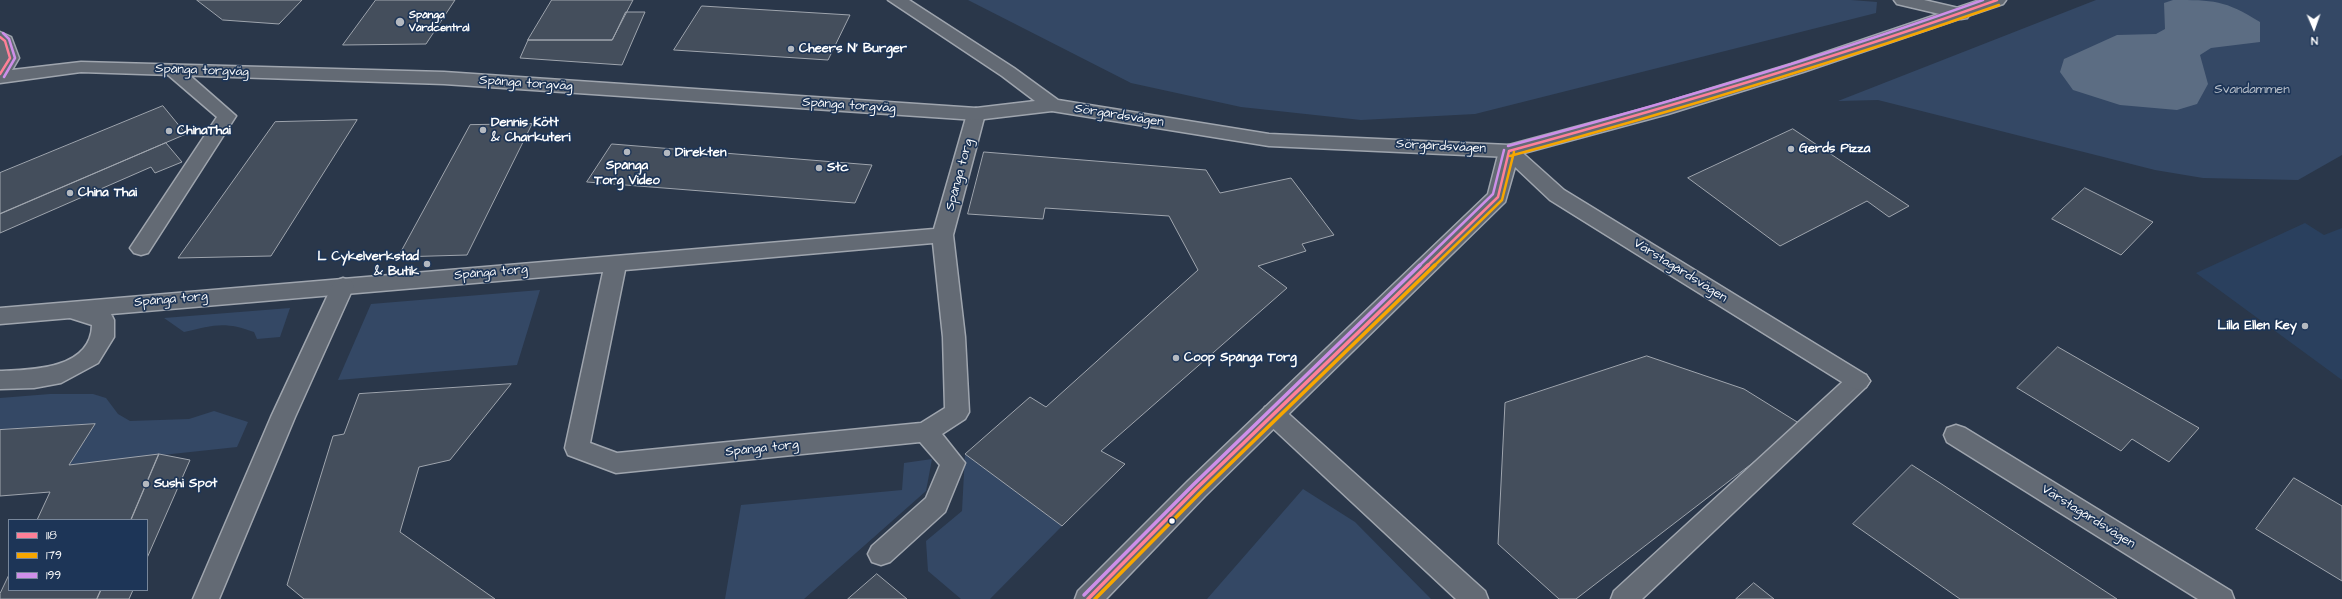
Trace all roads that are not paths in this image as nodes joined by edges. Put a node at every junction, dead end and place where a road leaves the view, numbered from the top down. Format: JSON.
{"nodes":[{"id":1,"x":897,"y":0,"type":"edge"},
{"id":2,"x":1903,"y":0,"type":"edge"},
{"id":3,"x":1996,"y":0,"type":"edge"},
{"id":4,"x":1961,"y":14,"type":"junction"},
{"id":5,"x":0,"y":37,"type":"edge"},
{"id":6,"x":173,"y":70,"type":"junction"},
{"id":7,"x":0,"y":74,"type":"edge"},
{"id":8,"x":0,"y":77,"type":"edge"},
{"id":9,"x":1052,"y":105,"type":"junction"},
{"id":10,"x":976,"y":114,"type":"junction"},
{"id":11,"x":1509,"y":151,"type":"junction"},
{"id":12,"x":944,"y":236,"type":"junction"},
{"id":13,"x":141,"y":248,"type":"dead end"},
{"id":14,"x":616,"y":262,"type":"junction"},
{"id":15,"x":343,"y":286,"type":"junction"},
{"id":16,"x":70,"y":310,"type":"junction"},
{"id":17,"x":0,"y":316,"type":"edge"},
{"id":18,"x":0,"y":380,"type":"edge"},
{"id":19,"x":1273,"y":414,"type":"junction"},
{"id":20,"x":926,"y":432,"type":"junction"},
{"id":21,"x":1956,"y":435,"type":"dead end"},
{"id":22,"x":880,"y":554,"type":"dead end"},
{"id":23,"x":206,"y":599,"type":"edge"},
{"id":24,"x":1088,"y":599,"type":"edge"},
{"id":25,"x":1475,"y":599,"type":"edge"},
{"id":26,"x":1624,"y":599,"type":"edge"},
{"id":27,"x":2221,"y":599,"type":"edge"}],
"edges":[{"from":1,"to":9,"type":"street","name":"Sörgårdsvägen"},
{"from":2,"to":4,"type":"street"},
{"from":3,"to":4,"type":"street","name":"Sörgårdsvägen"},
{"from":4,"to":11,"type":"street","name":"Sörgårdsvägen"},
{"from":5,"to":7,"type":"street"},
{"from":6,"to":8,"type":"street","name":"Spånga torgväg"},
{"from":6,"to":10,"type":"street","name":"Spånga torgväg"},
{"from":6,"to":13,"type":"street"},
{"from":9,"to":10,"type":"street","name":"Spånga torgväg"},
{"from":9,"to":11,"type":"street","name":"Sörgårdsvägen"},
{"from":10,"to":12,"type":"street","name":"Spånga torg"},
{"from":11,"to":19,"type":"street"},
{"from":11,"to":26,"type":"street","name":"Värstagårdsvägen"},
{"from":12,"to":14,"type":"street","name":"Spånga torg"},
{"from":12,"to":20,"type":"street","name":"Spånga torg"},
{"from":14,"to":15,"type":"street","name":"Spånga torg"},
{"from":14,"to":20,"type":"street","name":"Spånga torg"},
{"from":15,"to":16,"type":"street","name":"Spånga torg"},
{"from":15,"to":23,"type":"street"},
{"from":16,"to":17,"type":"street","name":"Spånga torg"},
{"from":16,"to":18,"type":"street"},
{"from":19,"to":24,"type":"street"},
{"from":19,"to":25,"type":"street"},
{"from":20,"to":22,"type":"street"},
{"from":21,"to":27,"type":"street","name":"Värstagårdsvägen"}]}
